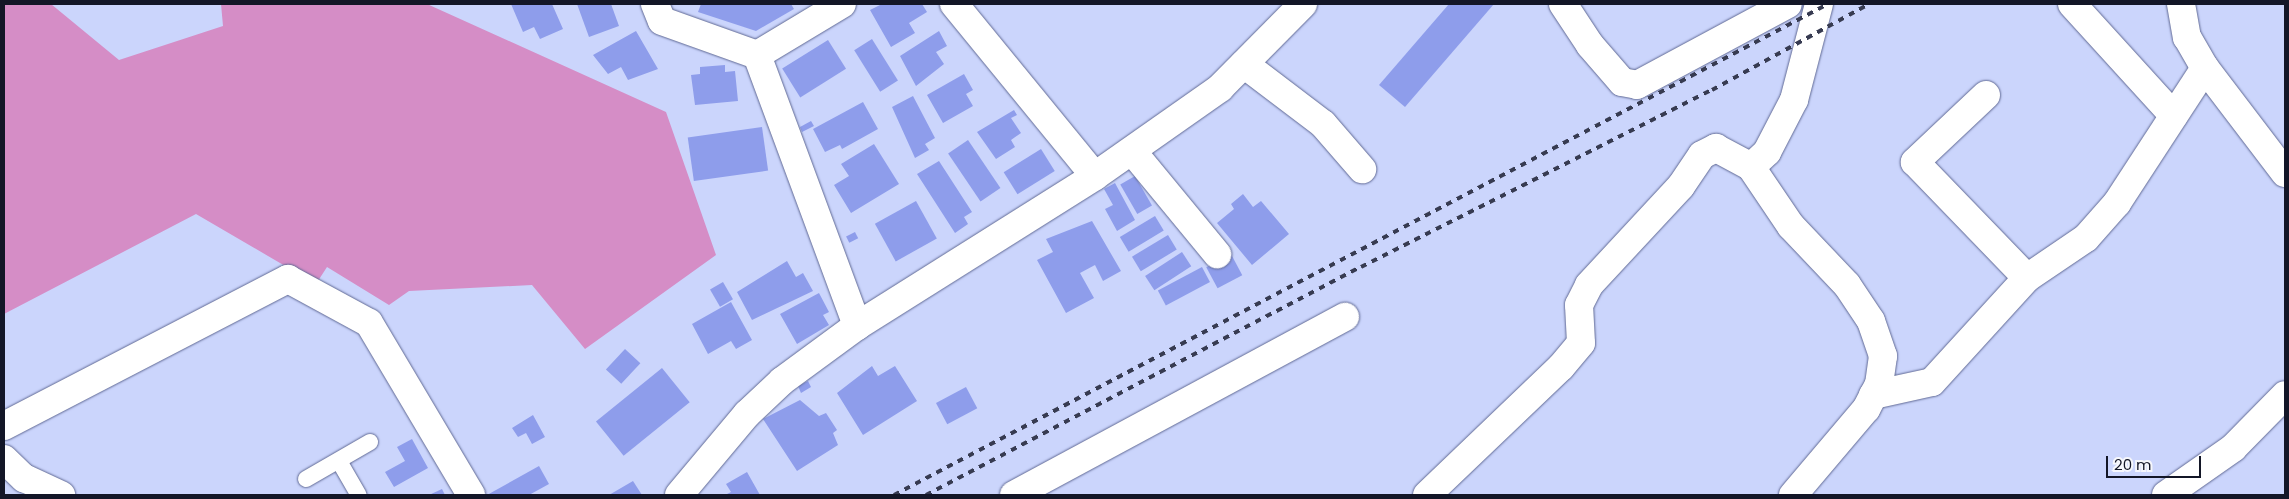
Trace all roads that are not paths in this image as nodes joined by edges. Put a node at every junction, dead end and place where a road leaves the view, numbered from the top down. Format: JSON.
{"nodes":[{"id":1,"x":655,"y":4,"type":"edge"},
{"id":2,"x":842,"y":4,"type":"edge"},
{"id":3,"x":954,"y":4,"type":"edge"},
{"id":4,"x":1303,"y":4,"type":"edge"},
{"id":5,"x":1564,"y":4,"type":"edge"},
{"id":6,"x":1788,"y":4,"type":"edge"},
{"id":7,"x":1819,"y":4,"type":"edge"},
{"id":8,"x":2072,"y":4,"type":"edge"},
{"id":9,"x":2182,"y":4,"type":"edge"},
{"id":10,"x":757,"y":55,"type":"junction"},
{"id":11,"x":1244,"y":64,"type":"junction"},
{"id":12,"x":2205,"y":68,"type":"junction"},
{"id":13,"x":1986,"y":95,"type":"dead end"},
{"id":14,"x":2174,"y":116,"type":"junction"},
{"id":15,"x":1132,"y":151,"type":"junction"},
{"id":16,"x":1751,"y":167,"type":"junction"},
{"id":17,"x":1362,"y":169,"type":"dead end"},
{"id":18,"x":2285,"y":173,"type":"edge"},
{"id":19,"x":1095,"y":176,"type":"junction"},
{"id":20,"x":1217,"y":254,"type":"dead end"},
{"id":21,"x":2027,"y":278,"type":"junction"},
{"id":22,"x":1345,"y":317,"type":"dead end"},
{"id":23,"x":857,"y":326,"type":"junction"},
{"id":24,"x":1873,"y":395,"type":"junction"},
{"id":25,"x":2285,"y":395,"type":"edge"},
{"id":26,"x":4,"y":426,"type":"edge"},
{"id":27,"x":370,"y":442,"type":"dead end"},
{"id":28,"x":4,"y":459,"type":"edge"},
{"id":29,"x":339,"y":461,"type":"junction"},
{"id":30,"x":306,"y":479,"type":"dead end"},
{"id":31,"x":1048,"y":489,"type":"edge"},
{"id":32,"x":1799,"y":493,"type":"edge"},
{"id":33,"x":61,"y":495,"type":"edge"},
{"id":34,"x":359,"y":495,"type":"edge"},
{"id":35,"x":471,"y":495,"type":"edge"},
{"id":36,"x":679,"y":495,"type":"edge"},
{"id":37,"x":1014,"y":495,"type":"edge"},
{"id":38,"x":1427,"y":495,"type":"edge"},
{"id":39,"x":2166,"y":495,"type":"edge"}],
"edges":[{"from":1,"to":10,"type":"street"},
{"from":2,"to":10,"type":"street"},
{"from":3,"to":19,"type":"street"},
{"from":4,"to":11,"type":"street"},
{"from":5,"to":6,"type":"street"},
{"from":7,"to":16,"type":"street"},
{"from":8,"to":14,"type":"street"},
{"from":9,"to":12,"type":"street"},
{"from":10,"to":23,"type":"street"},
{"from":11,"to":15,"type":"street"},
{"from":11,"to":17,"type":"street"},
{"from":12,"to":14,"type":"street"},
{"from":12,"to":18,"type":"street"},
{"from":13,"to":21,"type":"street"},
{"from":14,"to":21,"type":"street"},
{"from":15,"to":19,"type":"street"},
{"from":15,"to":20,"type":"street"},
{"from":16,"to":24,"type":"street"},
{"from":16,"to":38,"type":"street"},
{"from":19,"to":23,"type":"street"},
{"from":21,"to":24,"type":"street"},
{"from":22,"to":31,"type":"street"},
{"from":23,"to":36,"type":"street"},
{"from":24,"to":32,"type":"street"},
{"from":25,"to":39,"type":"street"},
{"from":26,"to":35,"type":"street"},
{"from":27,"to":29,"type":"lane"},
{"from":28,"to":33,"type":"street"},
{"from":29,"to":30,"type":"lane"},
{"from":29,"to":34,"type":"lane"},
{"from":31,"to":37,"type":"street"}]}
